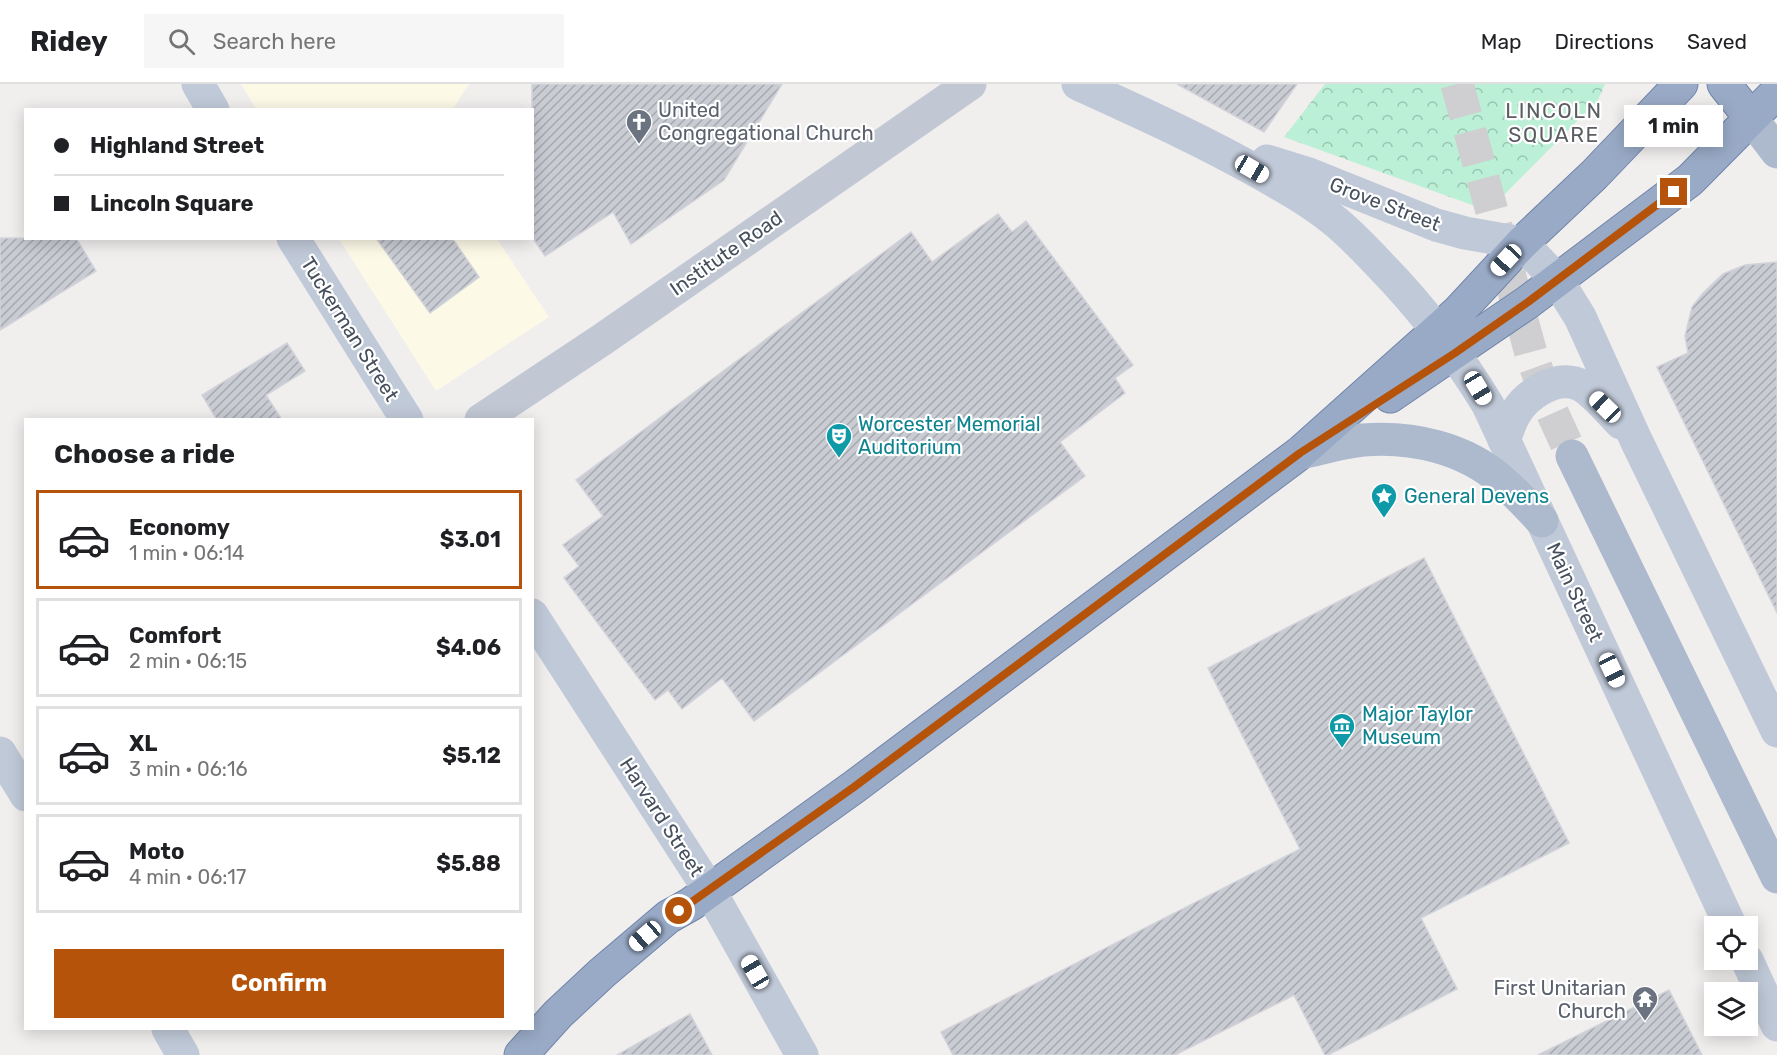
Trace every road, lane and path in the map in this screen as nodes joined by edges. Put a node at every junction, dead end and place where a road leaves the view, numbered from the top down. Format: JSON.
{"nodes":[{"id":1,"x":198,"y":84,"type":"edge"},
{"id":2,"x":970,"y":84,"type":"edge"},
{"id":3,"x":1078,"y":84,"type":"edge"},
{"id":4,"x":1681,"y":84,"type":"edge"},
{"id":5,"x":1724,"y":84,"type":"edge"},
{"id":6,"x":1777,"y":92,"type":"edge"},
{"id":7,"x":212,"y":108,"type":"edge"},
{"id":8,"x":1751,"y":118,"type":"junction"},
{"id":9,"x":1202,"y":141,"type":"junction"},
{"id":10,"x":1777,"y":152,"type":"edge"},
{"id":11,"x":294,"y":240,"type":"edge"},
{"id":12,"x":1522,"y":243,"type":"junction"},
{"id":13,"x":1557,"y":280,"type":"junction"},
{"id":14,"x":1447,"y":341,"type":"junction"},
{"id":15,"x":406,"y":418,"type":"edge"},
{"id":16,"x":484,"y":418,"type":"edge"},
{"id":17,"x":1504,"y":440,"type":"junction"},
{"id":18,"x":1636,"y":440,"type":"junction"},
{"id":19,"x":1300,"y":453,"type":"junction"},
{"id":20,"x":1572,"y":456,"type":"tunnel mouth"},
{"id":21,"x":1542,"y":520,"type":"junction"},
{"id":22,"x":534,"y":618,"type":"edge"},
{"id":23,"x":1777,"y":731,"type":"edge"},
{"id":24,"x":8,"y":761,"type":"edge"},
{"id":25,"x":24,"y":791,"type":"edge"},
{"id":26,"x":1777,"y":877,"type":"edge"},
{"id":27,"x":710,"y":891,"type":"junction"},
{"id":28,"x":1726,"y":916,"type":"edge"},
{"id":29,"x":1752,"y":970,"type":"edge"},
{"id":30,"x":1777,"y":1025,"type":"edge"},
{"id":31,"x":169,"y":1030,"type":"edge"},
{"id":32,"x":183,"y":1055,"type":"edge"},
{"id":33,"x":521,"y":1055,"type":"edge"},
{"id":34,"x":802,"y":1055,"type":"edge"}],
"edges":[{"from":1,"to":7,"type":"main road"},
{"from":2,"to":16,"type":"street","name":"Institute Road"},
{"from":3,"to":9,"type":"main road","name":"Grove Street"},
{"from":4,"to":12,"type":"highway"},
{"from":5,"to":8,"type":"highway"},
{"from":6,"to":8,"type":"highway"},
{"from":8,"to":10,"type":"main road"},
{"from":8,"to":13,"type":"highway"},
{"from":9,"to":12,"type":"main road","name":"Grove Street"},
{"from":9,"to":14,"type":"main road","name":"Grove Street"},
{"from":11,"to":15,"type":"main road","name":"Tuckerman Street"},
{"from":12,"to":13,"type":"main road"},
{"from":12,"to":14,"type":"highway"},
{"from":13,"to":14,"type":"highway"},
{"from":13,"to":18,"type":"main road"},
{"from":14,"to":17,"type":"main road","name":"Main Street"},
{"from":14,"to":19,"type":"highway"},
{"from":17,"to":18,"type":"main road"},
{"from":17,"to":21,"type":"main road","name":"Main Street"},
{"from":18,"to":23,"type":"main road"},
{"from":19,"to":21,"type":"main road"},
{"from":19,"to":27,"type":"highway"},
{"from":20,"to":26,"type":"main road"},
{"from":21,"to":28,"type":"main road","name":"Main Street"},
{"from":22,"to":27,"type":"main road","name":"Harvard Street"},
{"from":24,"to":25,"type":"main road"},
{"from":27,"to":33,"type":"highway"},
{"from":27,"to":34,"type":"main road","name":"Harvard Street"},
{"from":29,"to":30,"type":"main road"},
{"from":31,"to":32,"type":"main road"}]}
